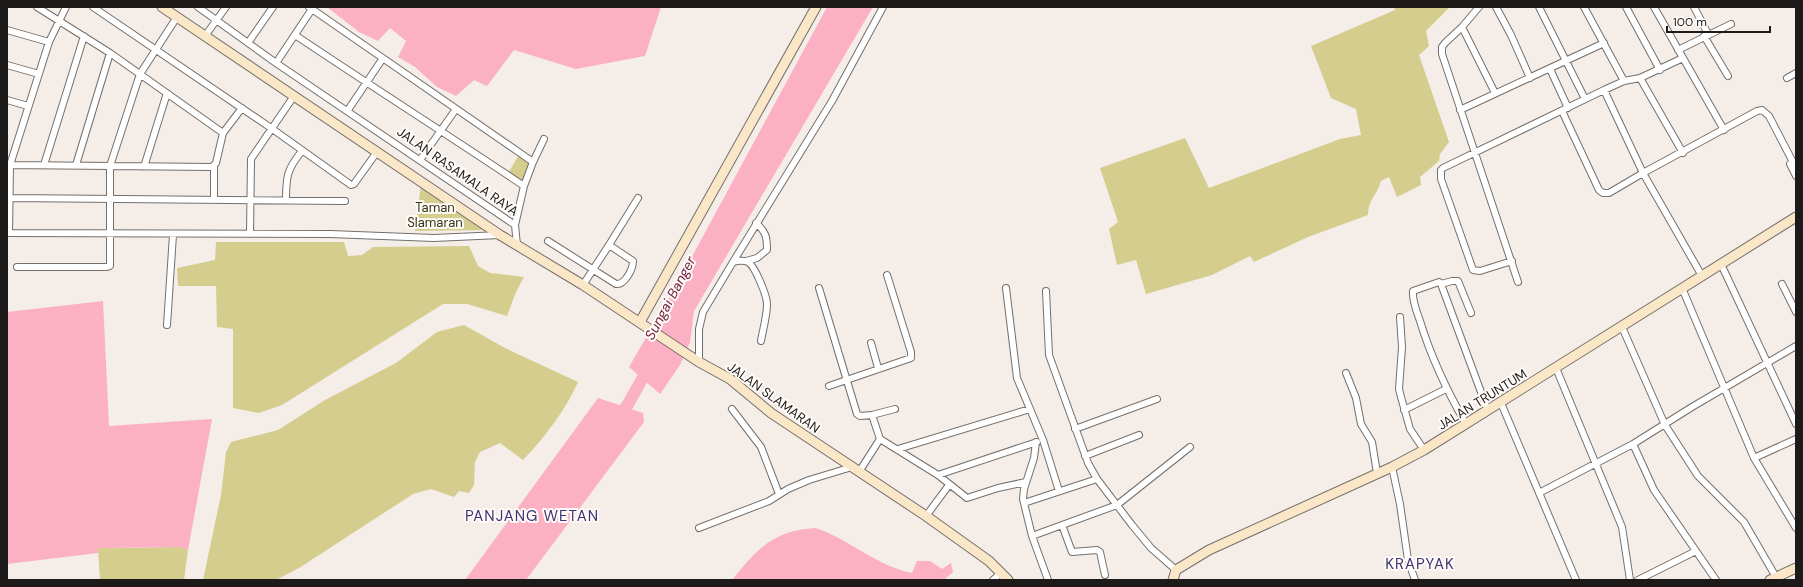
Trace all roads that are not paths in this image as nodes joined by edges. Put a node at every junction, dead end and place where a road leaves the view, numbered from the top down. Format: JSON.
{"nodes":[{"id":1,"x":37,"y":7,"type":"edge"},
{"id":2,"x":66,"y":7,"type":"edge"},
{"id":3,"x":93,"y":7,"type":"edge"},
{"id":4,"x":162,"y":7,"type":"edge"},
{"id":5,"x":198,"y":7,"type":"edge"},
{"id":6,"x":226,"y":7,"type":"edge"},
{"id":7,"x":273,"y":7,"type":"edge"},
{"id":8,"x":816,"y":7,"type":"edge"},
{"id":9,"x":883,"y":7,"type":"edge"},
{"id":10,"x":1479,"y":7,"type":"edge"},
{"id":11,"x":1496,"y":7,"type":"edge"},
{"id":12,"x":1539,"y":7,"type":"edge"},
{"id":13,"x":1584,"y":7,"type":"edge"},
{"id":14,"x":1626,"y":7,"type":"edge"},
{"id":15,"x":1654,"y":7,"type":"edge"},
{"id":16,"x":1694,"y":7,"type":"edge"},
{"id":17,"x":311,"y":8,"type":"edge"},
{"id":18,"x":177,"y":17,"type":"junction"},
{"id":19,"x":216,"y":20,"type":"junction"},
{"id":20,"x":59,"y":21,"type":"junction"},
{"id":21,"x":1731,"y":24,"type":"dead end"},
{"id":22,"x":1462,"y":27,"type":"junction"},
{"id":23,"x":7,"y":30,"type":"edge"},
{"id":24,"x":295,"y":35,"type":"junction"},
{"id":25,"x":1706,"y":35,"type":"junction"},
{"id":26,"x":84,"y":36,"type":"junction"},
{"id":27,"x":205,"y":36,"type":"junction"},
{"id":28,"x":49,"y":42,"type":"junction"},
{"id":29,"x":248,"y":43,"type":"junction"},
{"id":30,"x":1604,"y":43,"type":"junction"},
{"id":31,"x":155,"y":50,"type":"junction"},
{"id":32,"x":1678,"y":50,"type":"junction"},
{"id":33,"x":110,"y":53,"type":"junction"},
{"id":34,"x":382,"y":58,"type":"junction"},
{"id":35,"x":1683,"y":58,"type":"junction"},
{"id":36,"x":1567,"y":61,"type":"junction"},
{"id":37,"x":276,"y":63,"type":"junction"},
{"id":38,"x":7,"y":65,"type":"edge"},
{"id":39,"x":1550,"y":69,"type":"junction"},
{"id":40,"x":1660,"y":70,"type":"junction"},
{"id":41,"x":1796,"y":73,"type":"edge"},
{"id":42,"x":38,"y":74,"type":"junction"},
{"id":43,"x":140,"y":74,"type":"junction"},
{"id":44,"x":1728,"y":76,"type":"dead end"},
{"id":45,"x":1530,"y":78,"type":"junction"},
{"id":46,"x":1640,"y":78,"type":"junction"},
{"id":47,"x":1787,"y":78,"type":"dead end"},
{"id":48,"x":1624,"y":81,"type":"junction"},
{"id":49,"x":366,"y":83,"type":"junction"},
{"id":50,"x":1604,"y":90,"type":"junction"},
{"id":51,"x":166,"y":93,"type":"junction"},
{"id":52,"x":1495,"y":93,"type":"junction"},
{"id":53,"x":294,"y":96,"type":"junction"},
{"id":54,"x":1585,"y":99,"type":"junction"},
{"id":55,"x":7,"y":100,"type":"edge"},
{"id":56,"x":28,"y":106,"type":"junction"},
{"id":57,"x":242,"y":108,"type":"junction"},
{"id":58,"x":456,"y":109,"type":"junction"},
{"id":59,"x":348,"y":110,"type":"junction"},
{"id":60,"x":1460,"y":110,"type":"junction"},
{"id":61,"x":1565,"y":110,"type":"junction"},
{"id":62,"x":271,"y":128,"type":"junction"},
{"id":63,"x":441,"y":130,"type":"junction"},
{"id":64,"x":1724,"y":130,"type":"junction"},
{"id":65,"x":223,"y":133,"type":"junction"},
{"id":66,"x":544,"y":139,"type":"dead end"},
{"id":67,"x":302,"y":151,"type":"junction"},
{"id":68,"x":377,"y":152,"type":"junction"},
{"id":69,"x":1474,"y":152,"type":"junction"},
{"id":70,"x":1683,"y":152,"type":"junction"},
{"id":71,"x":420,"y":160,"type":"junction"},
{"id":72,"x":533,"y":162,"type":"junction"},
{"id":73,"x":10,"y":165,"type":"junction"},
{"id":74,"x":44,"y":165,"type":"junction"},
{"id":75,"x":76,"y":165,"type":"junction"},
{"id":76,"x":110,"y":166,"type":"junction"},
{"id":77,"x":214,"y":166,"type":"junction"},
{"id":78,"x":1794,"y":166,"type":"edge"},
{"id":79,"x":144,"y":167,"type":"junction"},
{"id":80,"x":1643,"y":173,"type":"junction"},
{"id":81,"x":1796,"y":176,"type":"edge"},
{"id":82,"x":524,"y":186,"type":"junction"},
{"id":83,"x":9,"y":198,"type":"junction"},
{"id":84,"x":109,"y":198,"type":"junction"},
{"id":85,"x":638,"y":198,"type":"dead end"},
{"id":86,"x":214,"y":200,"type":"junction"},
{"id":87,"x":251,"y":200,"type":"junction"},
{"id":88,"x":286,"y":200,"type":"junction"},
{"id":89,"x":345,"y":201,"type":"dead end"},
{"id":90,"x":1796,"y":217,"type":"edge"},
{"id":91,"x":756,"y":223,"type":"junction"},
{"id":92,"x":514,"y":225,"type":"junction"},
{"id":93,"x":8,"y":233,"type":"edge"},
{"id":94,"x":110,"y":233,"type":"junction"},
{"id":95,"x":250,"y":234,"type":"junction"},
{"id":96,"x":173,"y":235,"type":"junction"},
{"id":97,"x":500,"y":236,"type":"junction"},
{"id":98,"x":548,"y":242,"type":"dead end"},
{"id":99,"x":517,"y":245,"type":"junction"},
{"id":100,"x":609,"y":245,"type":"junction"},
{"id":101,"x":746,"y":261,"type":"junction"},
{"id":102,"x":1512,"y":261,"type":"junction"},
{"id":103,"x":732,"y":262,"type":"junction"},
{"id":104,"x":1721,"y":264,"type":"junction"},
{"id":105,"x":17,"y":267,"type":"dead end"},
{"id":106,"x":593,"y":270,"type":"junction"},
{"id":107,"x":886,"y":275,"type":"dead end"},
{"id":108,"x":1702,"y":276,"type":"junction"},
{"id":109,"x":1518,"y":282,"type":"dead end"},
{"id":110,"x":1441,"y":284,"type":"junction"},
{"id":111,"x":1782,"y":284,"type":"dead end"},
{"id":112,"x":583,"y":285,"type":"junction"},
{"id":113,"x":819,"y":288,"type":"dead end"},
{"id":114,"x":1006,"y":288,"type":"dead end"},
{"id":115,"x":1682,"y":288,"type":"junction"},
{"id":116,"x":1046,"y":291,"type":"dead end"},
{"id":117,"x":1471,"y":312,"type":"dead end"},
{"id":118,"x":1796,"y":312,"type":"edge"},
{"id":119,"x":1400,"y":317,"type":"dead end"},
{"id":120,"x":167,"y":325,"type":"dead end"},
{"id":121,"x":644,"y":325,"type":"junction"},
{"id":122,"x":1622,"y":327,"type":"junction"},
{"id":123,"x":761,"y":341,"type":"dead end"},
{"id":124,"x":871,"y":343,"type":"dead end"},
{"id":125,"x":1796,"y":346,"type":"edge"},
{"id":126,"x":695,"y":359,"type":"junction"},
{"id":127,"x":1767,"y":363,"type":"junction"},
{"id":128,"x":878,"y":368,"type":"junction"},
{"id":129,"x":1556,"y":368,"type":"junction"},
{"id":130,"x":1346,"y":373,"type":"dead end"},
{"id":131,"x":846,"y":380,"type":"junction"},
{"id":132,"x":828,"y":386,"type":"dead end"},
{"id":133,"x":1725,"y":388,"type":"junction"},
{"id":134,"x":1446,"y":389,"type":"junction"},
{"id":135,"x":1157,"y":399,"type":"dead end"},
{"id":136,"x":1501,"y":403,"type":"junction"},
{"id":137,"x":732,"y":409,"type":"dead end"},
{"id":138,"x":895,"y":409,"type":"dead end"},
{"id":139,"x":1030,"y":409,"type":"junction"},
{"id":140,"x":1404,"y":410,"type":"junction"},
{"id":141,"x":1488,"y":411,"type":"junction"},
{"id":142,"x":872,"y":415,"type":"junction"},
{"id":143,"x":1466,"y":424,"type":"junction"},
{"id":144,"x":1665,"y":424,"type":"junction"},
{"id":145,"x":1796,"y":424,"type":"edge"},
{"id":146,"x":1075,"y":428,"type":"junction"},
{"id":147,"x":1139,"y":435,"type":"dead end"},
{"id":148,"x":880,"y":439,"type":"junction"},
{"id":149,"x":1796,"y":439,"type":"edge"},
{"id":150,"x":1043,"y":440,"type":"junction"},
{"id":151,"x":1036,"y":442,"type":"junction"},
{"id":152,"x":1633,"y":444,"type":"junction"},
{"id":153,"x":1190,"y":447,"type":"dead end"},
{"id":154,"x":898,"y":449,"type":"junction"},
{"id":155,"x":1424,"y":450,"type":"junction"},
{"id":156,"x":1085,"y":456,"type":"junction"},
{"id":157,"x":1754,"y":458,"type":"junction"},
{"id":158,"x":1596,"y":464,"type":"junction"},
{"id":159,"x":1392,"y":467,"type":"junction"},
{"id":160,"x":855,"y":469,"type":"junction"},
{"id":161,"x":1377,"y":473,"type":"junction"},
{"id":162,"x":938,"y":475,"type":"junction"},
{"id":163,"x":1097,"y":479,"type":"junction"},
{"id":164,"x":1026,"y":482,"type":"junction"},
{"id":165,"x":949,"y":485,"type":"junction"},
{"id":166,"x":1059,"y":491,"type":"junction"},
{"id":167,"x":1539,"y":493,"type":"junction"},
{"id":168,"x":779,"y":494,"type":"junction"},
{"id":169,"x":1024,"y":503,"type":"junction"},
{"id":170,"x":1117,"y":505,"type":"junction"},
{"id":171,"x":926,"y":516,"type":"junction"},
{"id":172,"x":1062,"y":525,"type":"junction"},
{"id":173,"x":699,"y":528,"type":"dead end"},
{"id":174,"x":1796,"y":528,"type":"edge"},
{"id":175,"x":1032,"y":536,"type":"junction"},
{"id":176,"x":1696,"y":551,"type":"junction"},
{"id":177,"x":1796,"y":568,"type":"edge"},
{"id":178,"x":1176,"y":570,"type":"junction"},
{"id":179,"x":1002,"y":572,"type":"junction"},
{"id":180,"x":1106,"y":575,"type":"dead end"},
{"id":181,"x":1773,"y":579,"type":"edge"},
{"id":182,"x":993,"y":580,"type":"edge"},
{"id":183,"x":1008,"y":580,"type":"edge"},
{"id":184,"x":1048,"y":580,"type":"edge"},
{"id":185,"x":1173,"y":580,"type":"edge"},
{"id":186,"x":1415,"y":580,"type":"edge"},
{"id":187,"x":1576,"y":580,"type":"edge"},
{"id":188,"x":1630,"y":580,"type":"edge"},
{"id":189,"x":1638,"y":580,"type":"edge"},
{"id":190,"x":1716,"y":580,"type":"edge"}],
"edges":[{"from":1,"to":20,"type":"street"},
{"from":2,"to":20,"type":"street"},
{"from":3,"to":31,"type":"street"},
{"from":4,"to":18,"type":"street"},
{"from":5,"to":19,"type":"street","name":"JALAN RASAMALA RAYA"},
{"from":6,"to":19,"type":"street"},
{"from":7,"to":29,"type":"street"},
{"from":8,"to":121,"type":"street"},
{"from":9,"to":91,"type":"street"},
{"from":10,"to":22,"type":"street"},
{"from":11,"to":45,"type":"street"},
{"from":12,"to":36,"type":"street"},
{"from":13,"to":30,"type":"street"},
{"from":14,"to":40,"type":"street"},
{"from":15,"to":32,"type":"street"},
{"from":16,"to":25,"type":"street"},
{"from":17,"to":24,"type":"street"},
{"from":17,"to":34,"type":"street"},
{"from":18,"to":27,"type":"street"},
{"from":18,"to":31,"type":"street"},
{"from":19,"to":27,"type":"street"},
{"from":19,"to":29,"type":"street","name":"JALAN RASAMALA RAYA"},
{"from":20,"to":26,"type":"street"},
{"from":20,"to":28,"type":"street"},
{"from":21,"to":25,"type":"street"},
{"from":22,"to":52,"type":"street"},
{"from":22,"to":60,"type":"street"},
{"from":23,"to":28,"type":"street"},
{"from":24,"to":37,"type":"street"},
{"from":24,"to":49,"type":"street"},
{"from":25,"to":32,"type":"street"},
{"from":25,"to":44,"type":"street"},
{"from":26,"to":33,"type":"street"},
{"from":26,"to":74,"type":"street"},
{"from":27,"to":53,"type":"street"},
{"from":28,"to":42,"type":"street"},
{"from":29,"to":37,"type":"street","name":"JALAN RASAMALA RAYA"},
{"from":30,"to":36,"type":"street"},
{"from":30,"to":48,"type":"street"},
{"from":31,"to":43,"type":"street"},
{"from":31,"to":57,"type":"street"},
{"from":32,"to":35,"type":"street"},
{"from":33,"to":43,"type":"street"},
{"from":33,"to":75,"type":"street"},
{"from":34,"to":49,"type":"street"},
{"from":34,"to":58,"type":"street"},
{"from":35,"to":40,"type":"street"},
{"from":35,"to":64,"type":"street"},
{"from":36,"to":39,"type":"street"},
{"from":36,"to":54,"type":"street"},
{"from":37,"to":59,"type":"street","name":"JALAN RASAMALA RAYA"},
{"from":38,"to":42,"type":"street"},
{"from":39,"to":45,"type":"street"},
{"from":39,"to":61,"type":"street"},
{"from":40,"to":46,"type":"street"},
{"from":41,"to":47,"type":"street"},
{"from":42,"to":56,"type":"street"},
{"from":43,"to":51,"type":"street"},
{"from":43,"to":76,"type":"street"},
{"from":45,"to":52,"type":"street"},
{"from":46,"to":48,"type":"street"},
{"from":46,"to":70,"type":"street"},
{"from":48,"to":50,"type":"street"},
{"from":49,"to":59,"type":"street"},
{"from":49,"to":63,"type":"street"},
{"from":50,"to":54,"type":"street"},
{"from":50,"to":80,"type":"street"},
{"from":51,"to":65,"type":"street"},
{"from":51,"to":79,"type":"street"},
{"from":52,"to":60,"type":"street"},
{"from":53,"to":62,"type":"street"},
{"from":53,"to":68,"type":"street"},
{"from":54,"to":61,"type":"street"},
{"from":55,"to":56,"type":"street"},
{"from":56,"to":73,"type":"street"},
{"from":57,"to":62,"type":"street"},
{"from":57,"to":65,"type":"street"},
{"from":58,"to":63,"type":"street"},
{"from":58,"to":72,"type":"street"},
{"from":59,"to":71,"type":"street","name":"JALAN RASAMALA RAYA"},
{"from":60,"to":69,"type":"street"},
{"from":61,"to":69,"type":"street"},
{"from":61,"to":80,"type":"street"},
{"from":62,"to":67,"type":"street"},
{"from":62,"to":87,"type":"street"},
{"from":63,"to":71,"type":"street"},
{"from":63,"to":82,"type":"street"},
{"from":64,"to":70,"type":"street"},
{"from":64,"to":78,"type":"street"},
{"from":65,"to":77,"type":"street"},
{"from":66,"to":72,"type":"street"},
{"from":67,"to":68,"type":"street"},
{"from":67,"to":88,"type":"street"},
{"from":68,"to":97,"type":"street"},
{"from":69,"to":102,"type":"street"},
{"from":69,"to":102,"type":"street"},
{"from":70,"to":80,"type":"street"},
{"from":71,"to":92,"type":"street","name":"JALAN RASAMALA RAYA"},
{"from":72,"to":82,"type":"street"},
{"from":73,"to":74,"type":"street"},
{"from":73,"to":83,"type":"street"},
{"from":74,"to":75,"type":"street"},
{"from":75,"to":76,"type":"street"},
{"from":76,"to":79,"type":"street"},
{"from":76,"to":84,"type":"street"},
{"from":77,"to":79,"type":"street"},
{"from":77,"to":86,"type":"street"},
{"from":78,"to":81,"type":"street"},
{"from":80,"to":108,"type":"street"},
{"from":82,"to":92,"type":"street"},
{"from":83,"to":84,"type":"street"},
{"from":83,"to":93,"type":"street"},
{"from":84,"to":86,"type":"street"},
{"from":84,"to":94,"type":"street"},
{"from":85,"to":100,"type":"street"},
{"from":86,"to":87,"type":"street"},
{"from":87,"to":88,"type":"street"},
{"from":87,"to":95,"type":"street"},
{"from":88,"to":89,"type":"street"},
{"from":90,"to":104,"type":"street","name":"JALAN TRUNTUM"},
{"from":91,"to":101,"type":"street"},
{"from":91,"to":103,"type":"street"},
{"from":92,"to":99,"type":"street","name":"JALAN RASAMALA RAYA"},
{"from":93,"to":94,"type":"street"},
{"from":94,"to":96,"type":"street"},
{"from":94,"to":105,"type":"street"},
{"from":95,"to":96,"type":"street"},
{"from":95,"to":97,"type":"street"},
{"from":96,"to":120,"type":"street"},
{"from":97,"to":99,"type":"street"},
{"from":98,"to":106,"type":"street"},
{"from":99,"to":112,"type":"street","name":"JALAN SLAMARAN"},
{"from":100,"to":106,"type":"street"},
{"from":100,"to":106,"type":"street"},
{"from":101,"to":103,"type":"street"},
{"from":101,"to":123,"type":"street"},
{"from":102,"to":109,"type":"street"},
{"from":103,"to":126,"type":"street"},
{"from":104,"to":108,"type":"street","name":"JALAN TRUNTUM"},
{"from":104,"to":127,"type":"street"},
{"from":106,"to":112,"type":"street"},
{"from":107,"to":128,"type":"street"},
{"from":108,"to":115,"type":"street","name":"JALAN TRUNTUM"},
{"from":110,"to":117,"type":"street"},
{"from":110,"to":134,"type":"street"},
{"from":110,"to":141,"type":"street"},
{"from":111,"to":118,"type":"street"},
{"from":112,"to":121,"type":"street","name":"JALAN SLAMARAN"},
{"from":113,"to":131,"type":"street"},
{"from":114,"to":139,"type":"street"},
{"from":115,"to":122,"type":"street","name":"JALAN TRUNTUM"},
{"from":115,"to":133,"type":"street"},
{"from":116,"to":146,"type":"street"},
{"from":119,"to":140,"type":"street"},
{"from":121,"to":126,"type":"street","name":"JALAN SLAMARAN"},
{"from":122,"to":129,"type":"street","name":"JALAN TRUNTUM"},
{"from":122,"to":144,"type":"street"},
{"from":124,"to":128,"type":"street"},
{"from":125,"to":127,"type":"street"},
{"from":126,"to":160,"type":"street","name":"JALAN SLAMARAN"},
{"from":127,"to":133,"type":"street"},
{"from":127,"to":145,"type":"street"},
{"from":128,"to":131,"type":"street"},
{"from":129,"to":136,"type":"street","name":"JALAN TRUNTUM"},
{"from":129,"to":158,"type":"street"},
{"from":130,"to":161,"type":"street"},
{"from":131,"to":132,"type":"street"},
{"from":131,"to":142,"type":"street"},
{"from":133,"to":144,"type":"street"},
{"from":133,"to":157,"type":"street"},
{"from":134,"to":140,"type":"street"},
{"from":134,"to":143,"type":"street"},
{"from":135,"to":146,"type":"street"},
{"from":136,"to":141,"type":"street","name":"JALAN TRUNTUM"},
{"from":136,"to":167,"type":"street"},
{"from":137,"to":168,"type":"street"},
{"from":138,"to":142,"type":"street"},
{"from":139,"to":150,"type":"street"},
{"from":139,"to":154,"type":"street"},
{"from":140,"to":155,"type":"street"},
{"from":141,"to":143,"type":"street","name":"JALAN TRUNTUM"},
{"from":142,"to":148,"type":"street"},
{"from":143,"to":155,"type":"street","name":"JALAN TRUNTUM"},
{"from":144,"to":152,"type":"street"},
{"from":144,"to":181,"type":"street"},
{"from":146,"to":156,"type":"street"},
{"from":147,"to":156,"type":"street"},
{"from":148,"to":154,"type":"street"},
{"from":148,"to":160,"type":"street"},
{"from":149,"to":157,"type":"street"},
{"from":150,"to":151,"type":"street"},
{"from":150,"to":166,"type":"street"},
{"from":151,"to":162,"type":"street"},
{"from":151,"to":164,"type":"street"},
{"from":152,"to":158,"type":"street"},
{"from":152,"to":176,"type":"street"},
{"from":153,"to":170,"type":"street"},
{"from":154,"to":162,"type":"street"},
{"from":155,"to":159,"type":"street","name":"JALAN TRUNTUM"},
{"from":156,"to":163,"type":"street"},
{"from":157,"to":174,"type":"street"},
{"from":158,"to":167,"type":"street"},
{"from":158,"to":188,"type":"street"},
{"from":159,"to":161,"type":"street","name":"JALAN TRUNTUM"},
{"from":159,"to":186,"type":"street"},
{"from":160,"to":168,"type":"street"},
{"from":160,"to":171,"type":"street","name":"JALAN SLAMARAN"},
{"from":161,"to":178,"type":"street","name":"JALAN TRUNTUM"},
{"from":162,"to":165,"type":"street"},
{"from":163,"to":166,"type":"street"},
{"from":163,"to":170,"type":"street"},
{"from":164,"to":165,"type":"street"},
{"from":164,"to":169,"type":"street"},
{"from":165,"to":171,"type":"street"},
{"from":166,"to":169,"type":"street"},
{"from":167,"to":187,"type":"street"},
{"from":168,"to":173,"type":"street"},
{"from":169,"to":175,"type":"street"},
{"from":170,"to":172,"type":"street"},
{"from":170,"to":178,"type":"street"},
{"from":171,"to":179,"type":"street","name":"JALAN SLAMARAN"},
{"from":172,"to":175,"type":"street"},
{"from":172,"to":180,"type":"street"},
{"from":175,"to":184,"type":"street"},
{"from":176,"to":189,"type":"street"},
{"from":176,"to":190,"type":"street"},
{"from":177,"to":181,"type":"street"},
{"from":178,"to":185,"type":"street"},
{"from":179,"to":182,"type":"street"},
{"from":179,"to":183,"type":"street","name":"JALAN SLAMARAN"}]}
